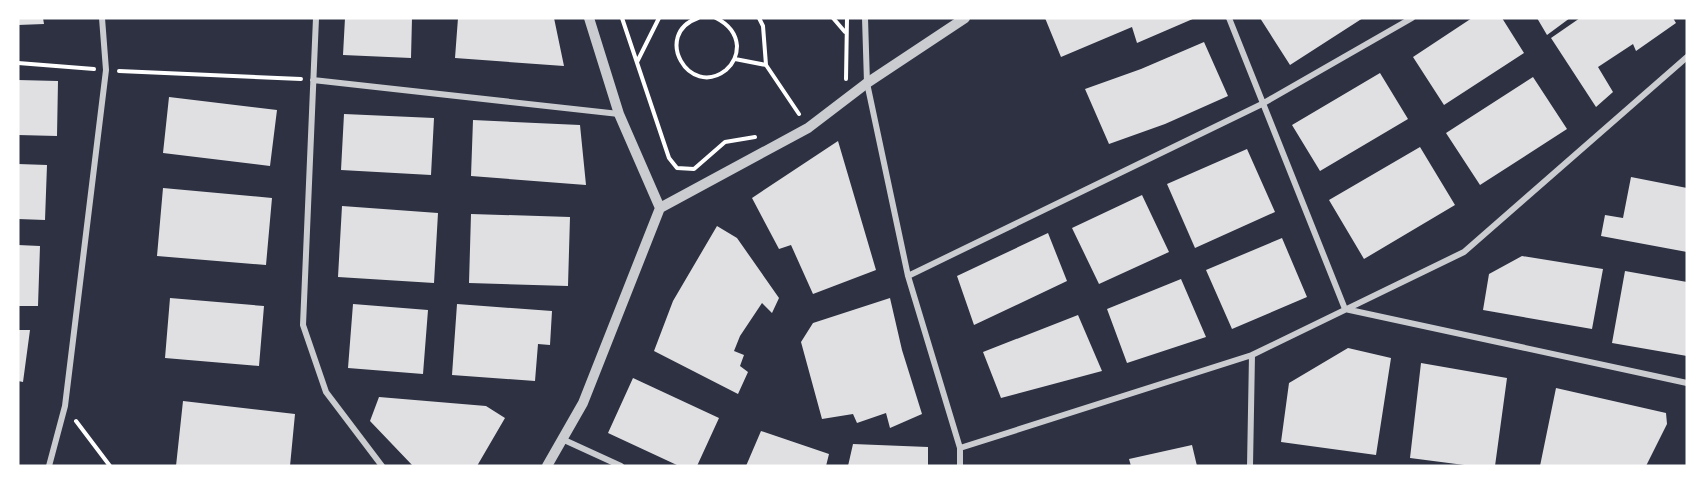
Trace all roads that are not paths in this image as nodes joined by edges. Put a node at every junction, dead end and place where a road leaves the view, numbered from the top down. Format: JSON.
{"nodes":[{"id":1,"x":102,"y":18,"type":"edge"},
{"id":2,"x":316,"y":18,"type":"edge"},
{"id":3,"x":589,"y":18,"type":"edge"},
{"id":4,"x":865,"y":18,"type":"edge"},
{"id":5,"x":965,"y":18,"type":"edge"},
{"id":6,"x":1229,"y":18,"type":"edge"},
{"id":7,"x":1412,"y":18,"type":"edge"},
{"id":8,"x":1687,"y":57,"type":"edge"},
{"id":9,"x":313,"y":80,"type":"junction"},
{"id":10,"x":867,"y":83,"type":"junction"},
{"id":11,"x":1262,"y":104,"type":"junction"},
{"id":12,"x":619,"y":114,"type":"junction"},
{"id":13,"x":660,"y":208,"type":"junction"},
{"id":14,"x":908,"y":276,"type":"junction"},
{"id":15,"x":1345,"y":309,"type":"junction"},
{"id":16,"x":1252,"y":355,"type":"junction"},
{"id":17,"x":1687,"y":383,"type":"edge"},
{"id":18,"x":562,"y":439,"type":"junction"},
{"id":19,"x":960,"y":448,"type":"junction"},
{"id":20,"x":49,"y":466,"type":"edge"},
{"id":21,"x":382,"y":466,"type":"edge"},
{"id":22,"x":547,"y":466,"type":"edge"},
{"id":23,"x":621,"y":466,"type":"edge"},
{"id":24,"x":960,"y":466,"type":"edge"},
{"id":25,"x":1250,"y":466,"type":"edge"}],
"edges":[{"from":1,"to":20,"type":"street"},
{"from":2,"to":9,"type":"street"},
{"from":3,"to":12,"type":"street"},
{"from":4,"to":10,"type":"street"},
{"from":5,"to":10,"type":"street"},
{"from":6,"to":11,"type":"street"},
{"from":7,"to":11,"type":"street"},
{"from":8,"to":15,"type":"street"},
{"from":9,"to":12,"type":"street"},
{"from":9,"to":21,"type":"street"},
{"from":10,"to":13,"type":"street"},
{"from":10,"to":14,"type":"street"},
{"from":11,"to":14,"type":"street"},
{"from":11,"to":15,"type":"street"},
{"from":12,"to":13,"type":"street"},
{"from":13,"to":18,"type":"street"},
{"from":14,"to":19,"type":"street"},
{"from":15,"to":16,"type":"street"},
{"from":15,"to":17,"type":"street"},
{"from":16,"to":19,"type":"street"},
{"from":16,"to":25,"type":"street"},
{"from":18,"to":22,"type":"street"},
{"from":18,"to":23,"type":"street"},
{"from":19,"to":24,"type":"street"}]}
